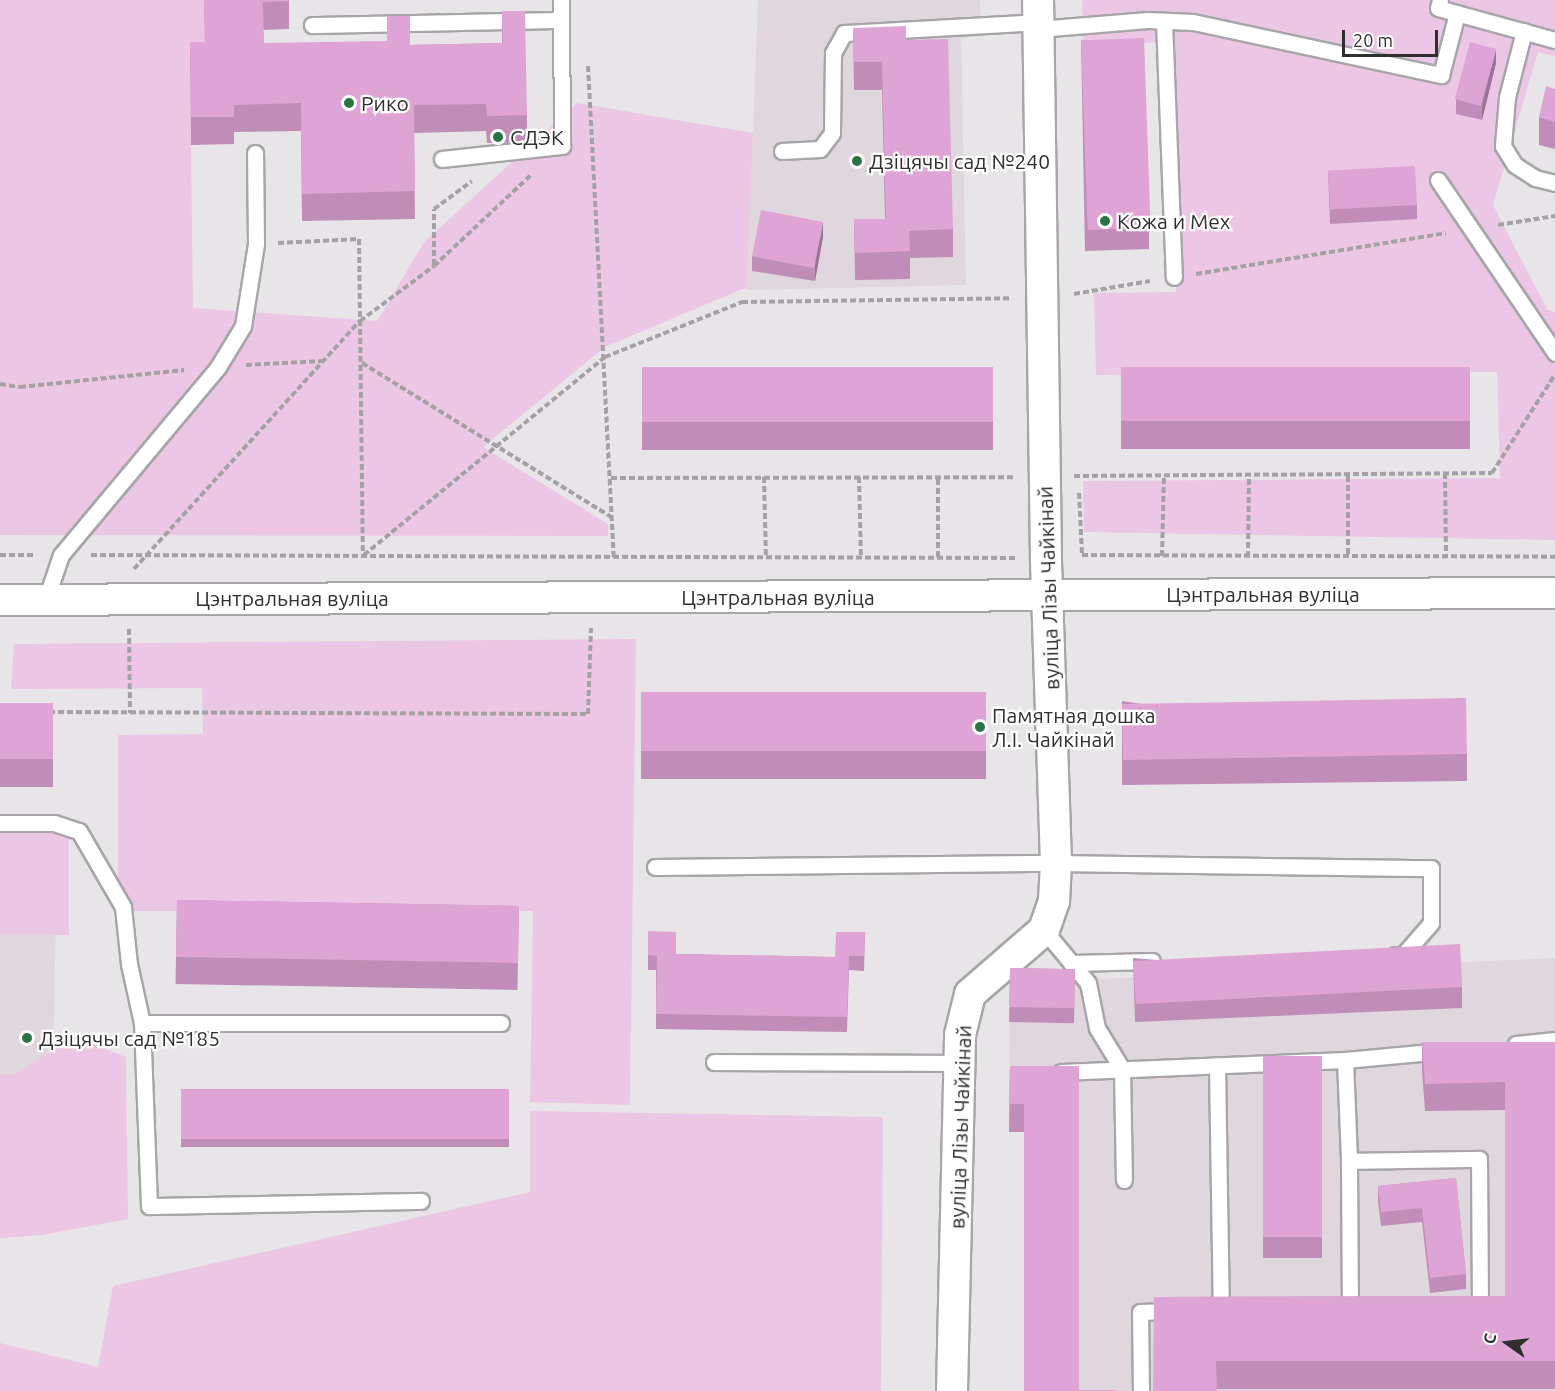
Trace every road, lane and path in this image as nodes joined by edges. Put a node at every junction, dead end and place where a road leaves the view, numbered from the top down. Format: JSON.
{"nodes":[{"id":1,"x":561,"y":0,"type":"edge"},
{"id":2,"x":1440,"y":0,"type":"edge"},
{"id":3,"x":1457,"y":13,"type":"junction"},
{"id":4,"x":1038,"y":17,"type":"edge"},
{"id":5,"x":561,"y":20,"type":"junction"},
{"id":6,"x":1164,"y":21,"type":"junction"},
{"id":7,"x":312,"y":25,"type":"dead end"},
{"id":8,"x":1524,"y":31,"type":"junction"},
{"id":9,"x":1555,"y":39,"type":"edge"},
{"id":10,"x":562,"y":146,"type":"junction"},
{"id":11,"x":512,"y":151,"type":"junction"},
{"id":12,"x":782,"y":151,"type":"dead end"},
{"id":13,"x":255,"y":153,"type":"dead end"},
{"id":14,"x":442,"y":159,"type":"dead end"},
{"id":15,"x":1437,"y":180,"type":"dead end"},
{"id":16,"x":1555,"y":183,"type":"edge"},
{"id":17,"x":1555,"y":216,"type":"edge"},
{"id":18,"x":1471,"y":229,"type":"junction"},
{"id":19,"x":256,"y":244,"type":"junction"},
{"id":20,"x":434,"y":266,"type":"junction"},
{"id":21,"x":1174,"y":277,"type":"junction"},
{"id":22,"x":1074,"y":294,"type":"dead end"},
{"id":23,"x":1024,"y":297,"type":"dead end"},
{"id":24,"x":360,"y":321,"type":"junction"},
{"id":25,"x":1555,"y":353,"type":"edge"},
{"id":26,"x":605,"y":357,"type":"junction"},
{"id":27,"x":324,"y":361,"type":"junction"},
{"id":28,"x":361,"y":363,"type":"junction"},
{"id":29,"x":218,"y":367,"type":"junction"},
{"id":30,"x":1555,"y":374,"type":"edge"},
{"id":31,"x":0,"y":384,"type":"edge"},
{"id":32,"x":496,"y":446,"type":"junction"},
{"id":33,"x":1445,"y":473,"type":"dead end"},
{"id":34,"x":1492,"y":473,"type":"dead end"},
{"id":35,"x":1348,"y":474,"type":"dead end"},
{"id":36,"x":1249,"y":475,"type":"dead end"},
{"id":37,"x":1164,"y":476,"type":"dead end"},
{"id":38,"x":764,"y":477,"type":"dead end"},
{"id":39,"x":859,"y":477,"type":"dead end"},
{"id":40,"x":938,"y":477,"type":"dead end"},
{"id":41,"x":614,"y":519,"type":"junction"},
{"id":42,"x":1348,"y":554,"type":"junction"},
{"id":43,"x":0,"y":555,"type":"edge"},
{"id":44,"x":61,"y":555,"type":"junction"},
{"id":45,"x":1082,"y":555,"type":"dead end"},
{"id":46,"x":1446,"y":555,"type":"junction"},
{"id":47,"x":143,"y":556,"type":"junction"},
{"id":48,"x":363,"y":556,"type":"junction"},
{"id":49,"x":1162,"y":556,"type":"junction"},
{"id":50,"x":614,"y":557,"type":"junction"},
{"id":51,"x":766,"y":557,"type":"junction"},
{"id":52,"x":861,"y":557,"type":"junction"},
{"id":53,"x":938,"y":557,"type":"junction"},
{"id":54,"x":1248,"y":557,"type":"junction"},
{"id":55,"x":1555,"y":557,"type":"edge"},
{"id":56,"x":1025,"y":558,"type":"dead end"},
{"id":57,"x":1555,"y":593,"type":"edge"},
{"id":58,"x":1048,"y":595,"type":"junction"},
{"id":59,"x":46,"y":599,"type":"junction"},
{"id":60,"x":0,"y":600,"type":"edge"},
{"id":61,"x":591,"y":620,"type":"dead end"},
{"id":62,"x":129,"y":621,"type":"dead end"},
{"id":63,"x":47,"y":712,"type":"edge"},
{"id":64,"x":130,"y":713,"type":"junction"},
{"id":65,"x":0,"y":823,"type":"edge"},
{"id":66,"x":1056,"y":863,"type":"junction"},
{"id":67,"x":655,"y":867,"type":"dead end"},
{"id":68,"x":1044,"y":930,"type":"junction"},
{"id":69,"x":1379,"y":955,"type":"edge"},
{"id":70,"x":1166,"y":960,"type":"edge"},
{"id":71,"x":1071,"y":963,"type":"junction"},
{"id":72,"x":142,"y":1023,"type":"junction"},
{"id":73,"x":501,"y":1023,"type":"dead end"},
{"id":74,"x":1555,"y":1040,"type":"edge"},
{"id":75,"x":1497,"y":1046,"type":"edge"},
{"id":76,"x":1462,"y":1049,"type":"edge"},
{"id":77,"x":1345,"y":1060,"type":"junction"},
{"id":78,"x":714,"y":1062,"type":"dead end"},
{"id":79,"x":960,"y":1063,"type":"junction"},
{"id":80,"x":1217,"y":1065,"type":"junction"},
{"id":81,"x":1122,"y":1069,"type":"junction"},
{"id":82,"x":1043,"y":1072,"type":"edge"},
{"id":83,"x":1349,"y":1161,"type":"junction"},
{"id":84,"x":1124,"y":1180,"type":"dead end"},
{"id":85,"x":421,"y":1201,"type":"dead end"},
{"id":86,"x":1221,"y":1310,"type":"edge"},
{"id":87,"x":1186,"y":1311,"type":"edge"},
{"id":88,"x":951,"y":1391,"type":"edge"},
{"id":89,"x":1141,"y":1391,"type":"edge"}],
"edges":[{"from":1,"to":5,"type":"lane"},
{"from":2,"to":3,"type":"lane"},
{"from":3,"to":6,"type":"lane"},
{"from":3,"to":8,"type":"lane"},
{"from":4,"to":6,"type":"lane"},
{"from":4,"to":12,"type":"lane"},
{"from":4,"to":58,"type":"street","name":"вуліца Лізы Чайкінай"},
{"from":5,"to":7,"type":"lane"},
{"from":5,"to":10,"type":"lane"},
{"from":6,"to":21,"type":"lane"},
{"from":8,"to":9,"type":"lane"},
{"from":8,"to":16,"type":"lane"},
{"from":10,"to":11,"type":"lane"},
{"from":10,"to":20,"type":"path"},
{"from":10,"to":26,"type":"path"},
{"from":11,"to":14,"type":"lane"},
{"from":11,"to":20,"type":"path"},
{"from":13,"to":19,"type":"lane"},
{"from":15,"to":18,"type":"lane"},
{"from":17,"to":18,"type":"path"},
{"from":18,"to":21,"type":"path"},
{"from":18,"to":25,"type":"lane"},
{"from":19,"to":24,"type":"path"},
{"from":19,"to":29,"type":"lane"},
{"from":20,"to":24,"type":"path"},
{"from":21,"to":22,"type":"path"},
{"from":23,"to":26,"type":"path"},
{"from":24,"to":27,"type":"path"},
{"from":24,"to":28,"type":"path"},
{"from":26,"to":32,"type":"path"},
{"from":26,"to":41,"type":"path"},
{"from":27,"to":29,"type":"path"},
{"from":27,"to":47,"type":"path"},
{"from":28,"to":32,"type":"path"},
{"from":28,"to":48,"type":"path"},
{"from":29,"to":31,"type":"path"},
{"from":29,"to":44,"type":"lane"},
{"from":30,"to":34,"type":"path"},
{"from":32,"to":41,"type":"path"},
{"from":32,"to":48,"type":"path"},
{"from":33,"to":46,"type":"path"},
{"from":35,"to":42,"type":"path"},
{"from":36,"to":54,"type":"path"},
{"from":37,"to":49,"type":"path"},
{"from":38,"to":51,"type":"path"},
{"from":39,"to":52,"type":"path"},
{"from":40,"to":53,"type":"path"},
{"from":41,"to":50,"type":"path"},
{"from":42,"to":46,"type":"path"},
{"from":42,"to":54,"type":"path"},
{"from":43,"to":44,"type":"path"},
{"from":44,"to":47,"type":"path"},
{"from":44,"to":59,"type":"lane"},
{"from":45,"to":49,"type":"path"},
{"from":46,"to":55,"type":"path"},
{"from":47,"to":48,"type":"path"},
{"from":48,"to":50,"type":"path"},
{"from":49,"to":54,"type":"path"},
{"from":50,"to":51,"type":"path"},
{"from":51,"to":52,"type":"path"},
{"from":52,"to":53,"type":"path"},
{"from":53,"to":56,"type":"path"},
{"from":57,"to":58,"type":"street","name":"Цэнтральная вуліца"},
{"from":58,"to":59,"type":"street","name":"Цэнтральная вуліца"},
{"from":58,"to":66,"type":"street","name":"вуліца Лізы Чайкінай"},
{"from":59,"to":60,"type":"street","name":"Цэнтральная вуліца"},
{"from":61,"to":64,"type":"path"},
{"from":62,"to":64,"type":"path"},
{"from":63,"to":64,"type":"path"},
{"from":65,"to":72,"type":"lane"},
{"from":66,"to":67,"type":"lane"},
{"from":66,"to":68,"type":"street","name":"вуліца Лізы Чайкінай"},
{"from":66,"to":69,"type":"lane"},
{"from":68,"to":71,"type":"lane"},
{"from":68,"to":79,"type":"street","name":"вуліца Лізы Чайкінай"},
{"from":70,"to":71,"type":"lane"},
{"from":71,"to":81,"type":"lane"},
{"from":72,"to":73,"type":"lane"},
{"from":72,"to":85,"type":"lane"},
{"from":74,"to":75,"type":"lane"},
{"from":76,"to":77,"type":"lane"},
{"from":77,"to":80,"type":"lane"},
{"from":77,"to":83,"type":"lane"},
{"from":78,"to":79,"type":"lane"},
{"from":79,"to":88,"type":"street","name":"вуліца Лізы Чайкінай"},
{"from":80,"to":81,"type":"lane"},
{"from":80,"to":86,"type":"lane"},
{"from":81,"to":82,"type":"lane"},
{"from":81,"to":84,"type":"lane"},
{"from":83,"to":83,"type":"lane"},
{"from":87,"to":89,"type":"lane"}]}
